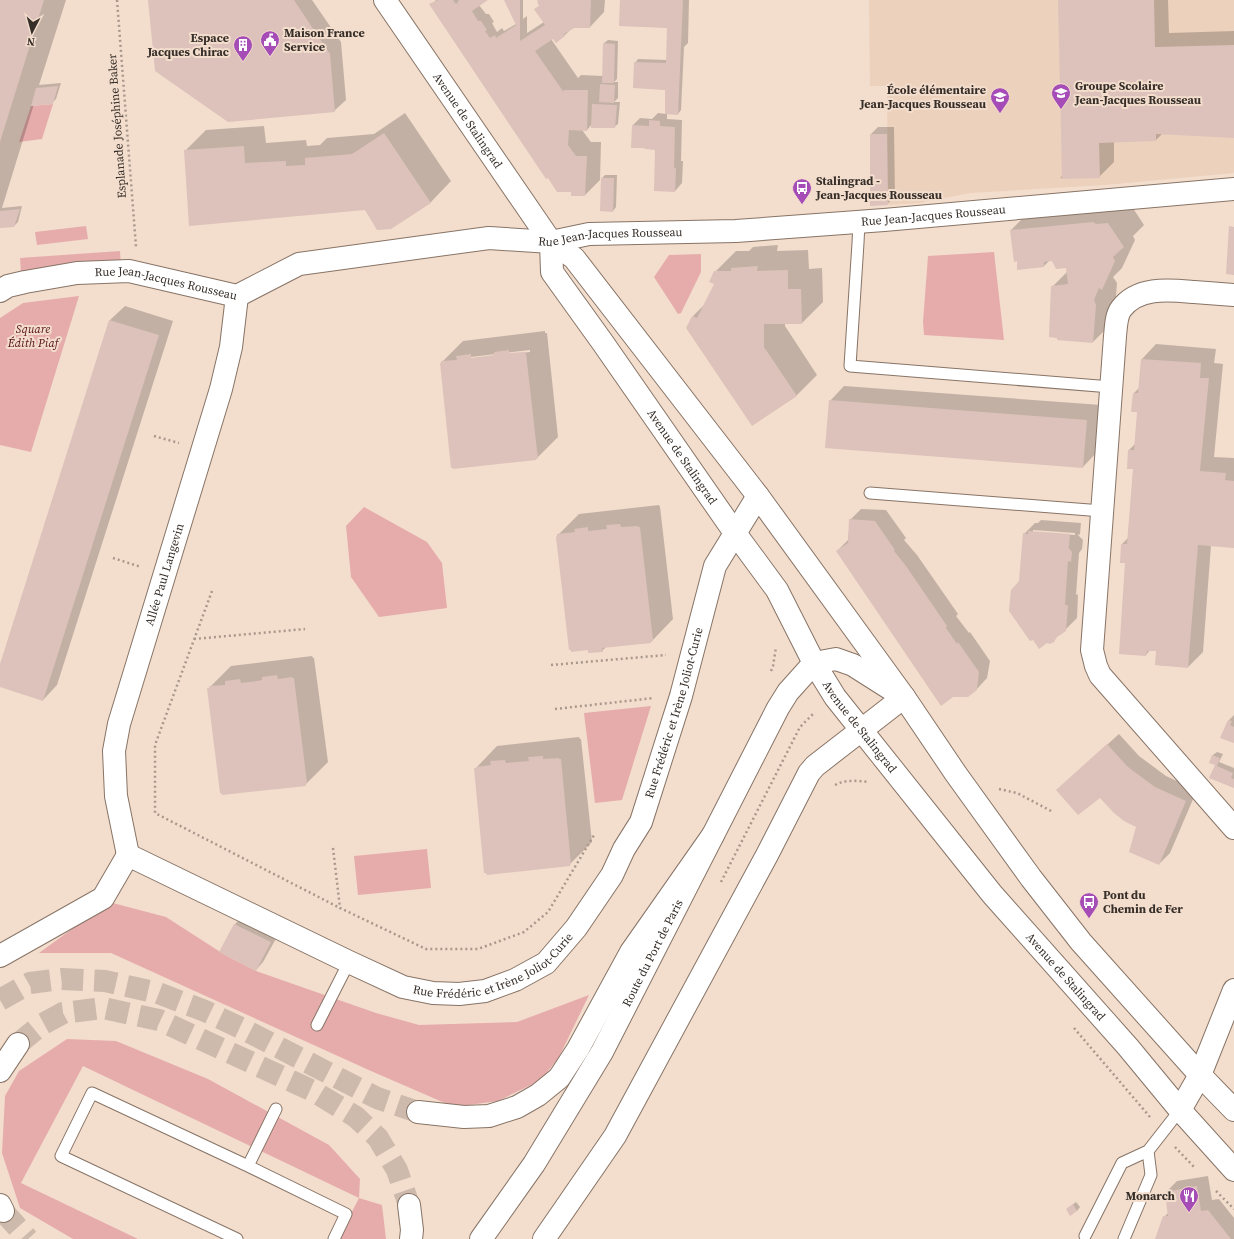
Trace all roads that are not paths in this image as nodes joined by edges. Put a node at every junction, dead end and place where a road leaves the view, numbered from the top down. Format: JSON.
{"nodes":[{"id":1,"x":385,"y":0,"type":"edge"},
{"id":2,"x":1234,"y":189,"type":"edge"},
{"id":3,"x":859,"y":222,"type":"junction"},
{"id":4,"x":551,"y":242,"type":"junction"},
{"id":5,"x":0,"y":291,"type":"edge"},
{"id":6,"x":1234,"y":295,"type":"edge"},
{"id":7,"x":237,"y":296,"type":"junction"},
{"id":8,"x":1111,"y":387,"type":"junction"},
{"id":9,"x":870,"y":493,"type":"dead end"},
{"id":10,"x":758,"y":496,"type":"junction"},
{"id":11,"x":1102,"y":511,"type":"junction"},
{"id":12,"x":735,"y":533,"type":"junction"},
{"id":13,"x":814,"y":662,"type":"junction"},
{"id":14,"x":904,"y":697,"type":"junction"},
{"id":15,"x":861,"y":730,"type":"junction"},
{"id":16,"x":1234,"y":828,"type":"edge"},
{"id":17,"x":713,"y":835,"type":"junction"},
{"id":18,"x":128,"y":855,"type":"junction"},
{"id":19,"x":0,"y":956,"type":"edge"},
{"id":20,"x":349,"y":962,"type":"junction"},
{"id":21,"x":1234,"y":990,"type":"edge"},
{"id":22,"x":317,"y":1025,"type":"dead end"},
{"id":23,"x":18,"y":1044,"type":"tunnel mouth"},
{"id":24,"x":0,"y":1071,"type":"edge"},
{"id":25,"x":1200,"y":1075,"type":"junction"},
{"id":26,"x":276,"y":1109,"type":"dead end"},
{"id":27,"x":1180,"y":1110,"type":"junction"},
{"id":28,"x":1234,"y":1110,"type":"edge"},
{"id":29,"x":418,"y":1112,"type":"tunnel mouth"},
{"id":30,"x":1148,"y":1151,"type":"junction"},
{"id":31,"x":248,"y":1166,"type":"junction"},
{"id":32,"x":1234,"y":1170,"type":"edge"},
{"id":33,"x":409,"y":1205,"type":"tunnel mouth"},
{"id":34,"x":1085,"y":1236,"type":"dead end"},
{"id":35,"x":237,"y":1239,"type":"edge"},
{"id":36,"x":334,"y":1239,"type":"edge"},
{"id":37,"x":411,"y":1239,"type":"edge"},
{"id":38,"x":481,"y":1239,"type":"edge"},
{"id":39,"x":544,"y":1239,"type":"edge"},
{"id":40,"x":1124,"y":1239,"type":"edge"}],
"edges":[{"from":1,"to":4,"type":"main road","name":"Avenue de Stalingrad"},
{"from":2,"to":3,"type":"main road","name":"Rue Jean-Jacques Rousseau"},
{"from":3,"to":4,"type":"main road","name":"Rue Jean-Jacques Rousseau"},
{"from":3,"to":8,"type":"lane"},
{"from":4,"to":7,"type":"main road","name":"Rue Jean-Jacques Rousseau"},
{"from":4,"to":10,"type":"main road","name":"Avenue de Stalingrad"},
{"from":4,"to":12,"type":"main road","name":"Avenue de Stalingrad"},
{"from":5,"to":7,"type":"main road","name":"Rue Jean-Jacques Rousseau"},
{"from":6,"to":8,"type":"main road"},
{"from":7,"to":18,"type":"main road","name":"Allée Paul Langevin"},
{"from":8,"to":11,"type":"main road"},
{"from":9,"to":11,"type":"lane"},
{"from":10,"to":12,"type":"main road","name":"Rue Frédéric et Irène Joliot-Curie"},
{"from":10,"to":14,"type":"main road","name":"Avenue de Stalingrad"},
{"from":11,"to":16,"type":"main road"},
{"from":12,"to":13,"type":"main road","name":"Avenue de Stalingrad"},
{"from":12,"to":20,"type":"main road","name":"Rue Frédéric et Irène Joliot-Curie"},
{"from":13,"to":14,"type":"main road"},
{"from":13,"to":15,"type":"main road","name":"Avenue de Stalingrad"},
{"from":13,"to":17,"type":"main road","name":"Route du Port de Paris"},
{"from":14,"to":15,"type":"main road"},
{"from":14,"to":25,"type":"main road","name":"Avenue de Stalingrad"},
{"from":15,"to":27,"type":"main road","name":"Avenue de Stalingrad"},
{"from":15,"to":39,"type":"main road"},
{"from":17,"to":29,"type":"main road"},
{"from":17,"to":38,"type":"main road","name":"Route du Port de Paris"},
{"from":18,"to":19,"type":"main road"},
{"from":18,"to":20,"type":"main road","name":"Rue Frédéric et Irène Joliot-Curie"},
{"from":20,"to":22,"type":"lane"},
{"from":21,"to":25,"type":"main road"},
{"from":23,"to":24,"type":"main road"},
{"from":25,"to":27,"type":"main road"},
{"from":25,"to":28,"type":"main road","name":"Avenue de Stalingrad"},
{"from":26,"to":31,"type":"lane"},
{"from":27,"to":30,"type":"lane"},
{"from":27,"to":32,"type":"main road","name":"Avenue de Stalingrad"},
{"from":30,"to":34,"type":"lane"},
{"from":30,"to":40,"type":"lane"},
{"from":31,"to":35,"type":"lane"},
{"from":31,"to":36,"type":"lane"},
{"from":33,"to":37,"type":"main road"}]}
